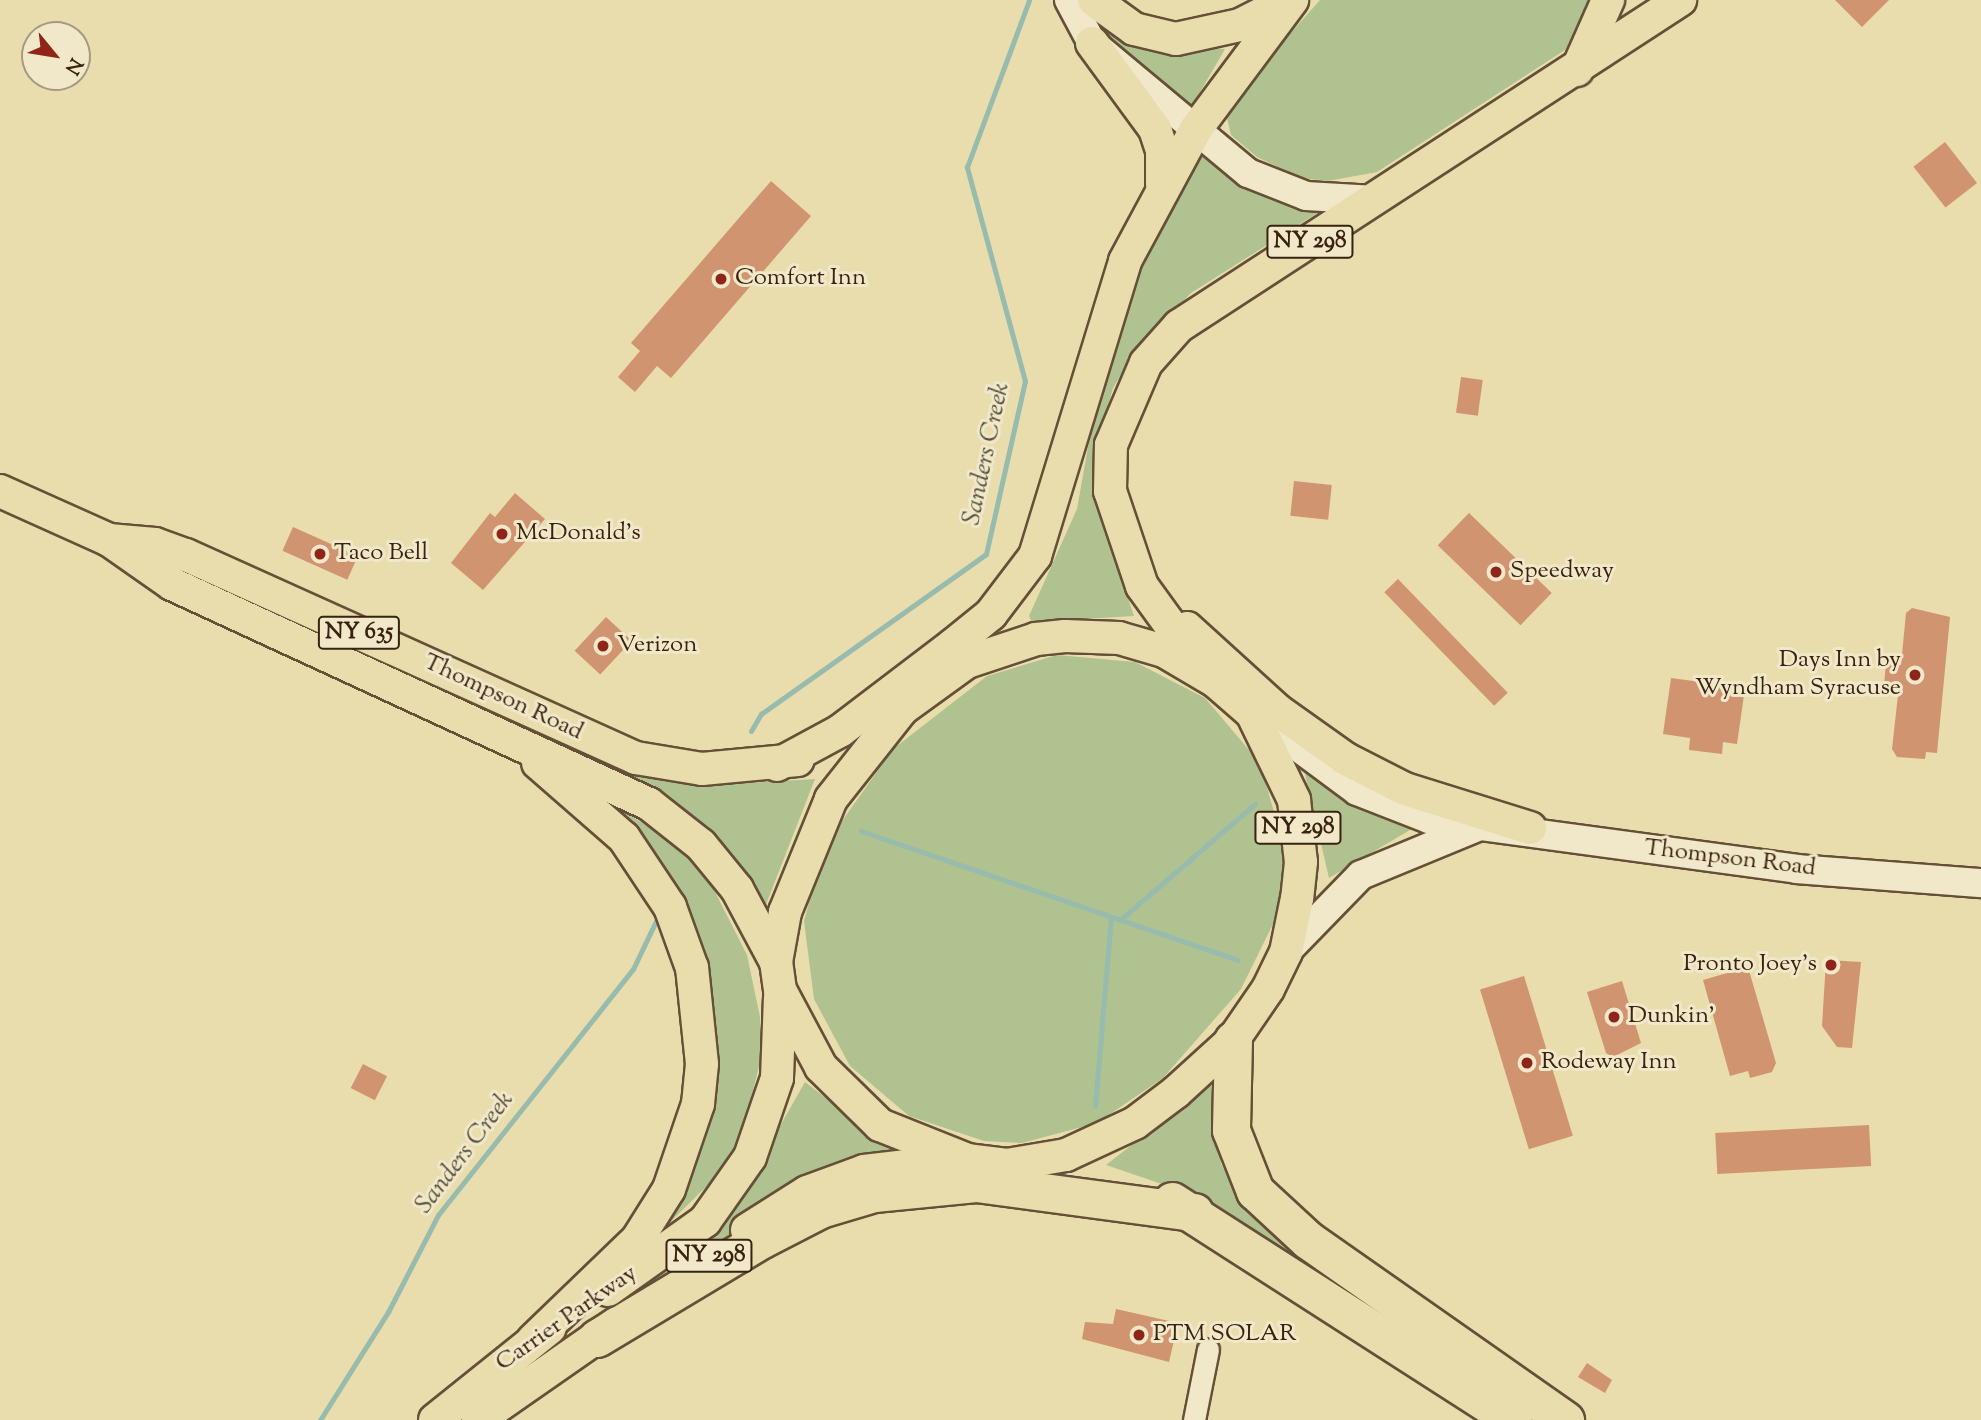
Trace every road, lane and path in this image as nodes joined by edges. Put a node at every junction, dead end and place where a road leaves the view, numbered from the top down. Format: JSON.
{"nodes":[{"id":1,"x":1069,"y":0,"type":"edge"},
{"id":2,"x":1094,"y":0,"type":"edge"},
{"id":3,"x":1291,"y":0,"type":"edge"},
{"id":4,"x":1608,"y":0,"type":"edge"},
{"id":5,"x":1680,"y":0,"type":"edge"},
{"id":6,"x":1092,"y":43,"type":"junction"},
{"id":7,"x":1576,"y":71,"type":"junction"},
{"id":8,"x":1196,"y":129,"type":"junction"},
{"id":9,"x":1161,"y":184,"type":"junction"},
{"id":10,"x":1375,"y":201,"type":"junction"},
{"id":11,"x":1099,"y":336,"type":"junction"},
{"id":12,"x":0,"y":492,"type":"edge"},
{"id":13,"x":109,"y":540,"type":"junction"},
{"id":14,"x":1142,"y":586,"type":"junction"},
{"id":15,"x":967,"y":662,"type":"junction"},
{"id":16,"x":1215,"y":681,"type":"junction"},
{"id":17,"x":902,"y":709,"type":"junction"},
{"id":18,"x":1252,"y":713,"type":"junction"},
{"id":19,"x":498,"y":732,"type":"junction"},
{"id":20,"x":777,"y":765,"type":"junction"},
{"id":21,"x":1480,"y":826,"type":"junction"},
{"id":22,"x":1530,"y":828,"type":"junction"},
{"id":23,"x":1981,"y":883,"type":"edge"},
{"id":24,"x":1286,"y":952,"type":"junction"},
{"id":25,"x":778,"y":976,"type":"junction"},
{"id":26,"x":1233,"y":1040,"type":"junction"},
{"id":27,"x":968,"y":1160,"type":"junction"},
{"id":28,"x":1007,"y":1166,"type":"junction"},
{"id":29,"x":1194,"y":1212,"type":"junction"},
{"id":30,"x":597,"y":1338,"type":"junction"},
{"id":31,"x":533,"y":1340,"type":"junction"},
{"id":32,"x":1208,"y":1349,"type":"dead end"},
{"id":33,"x":435,"y":1420,"type":"edge"},
{"id":34,"x":478,"y":1420,"type":"edge"},
{"id":35,"x":1194,"y":1420,"type":"edge"},
{"id":36,"x":1513,"y":1420,"type":"edge"},
{"id":37,"x":1565,"y":1420,"type":"edge"}],
"edges":[{"from":1,"to":6,"type":"street"},
{"from":2,"to":3,"type":"main road"},
{"from":3,"to":8,"type":"main road","number":"NY 298"},
{"from":4,"to":7,"type":"main road"},
{"from":5,"to":7,"type":"main road","number":"NY 298"},
{"from":6,"to":8,"type":"street"},
{"from":6,"to":9,"type":"main road"},
{"from":7,"to":10,"type":"main road","number":"NY 298"},
{"from":8,"to":9,"type":"main road","number":"NY 298"},
{"from":8,"to":10,"type":"street"},
{"from":9,"to":11,"type":"main road","number":"NY 298"},
{"from":10,"to":14,"type":"main road","number":"NY 298"},
{"from":11,"to":15,"type":"main road","number":"NY 298"},
{"from":11,"to":20,"type":"main road"},
{"from":12,"to":13,"type":"main road","name":"Thompson Road","number":"NY 635"},
{"from":13,"to":19,"type":"main road","name":"Thompson Road","number":"NY 635"},
{"from":13,"to":20,"type":"main road","name":"Thompson Road","number":"NY 635"},
{"from":14,"to":16,"type":"main road","number":"NY 298"},
{"from":14,"to":22,"type":"main road"},
{"from":15,"to":16,"type":"main road"},
{"from":15,"to":17,"type":"main road","number":"NY 298"},
{"from":16,"to":18,"type":"main road","number":"NY 298"},
{"from":17,"to":20,"type":"main road","name":"Thompson Road","number":"NY 635"},
{"from":17,"to":25,"type":"main road","number":"NY 298"},
{"from":18,"to":21,"type":"street","name":"Thompson Road"},
{"from":18,"to":24,"type":"main road","number":"NY 298"},
{"from":19,"to":25,"type":"main road","name":"Thompson Road","number":"NY 635"},
{"from":19,"to":31,"type":"main road"},
{"from":21,"to":22,"type":"street","name":"Thompson Road"},
{"from":21,"to":24,"type":"street","name":"Thompson Road"},
{"from":22,"to":23,"type":"street","name":"Thompson Road"},
{"from":24,"to":26,"type":"main road","number":"NY 298"},
{"from":25,"to":27,"type":"main road","name":"Thompson Road"},
{"from":25,"to":31,"type":"main road","name":"Carrier Parkway","number":"NY 298"},
{"from":26,"to":28,"type":"main road","number":"NY 298"},
{"from":26,"to":37,"type":"highway"},
{"from":27,"to":28,"type":"main road","number":"NY 298"},
{"from":27,"to":30,"type":"main road","name":"Carrier Parkway","number":"NY 298"},
{"from":28,"to":29,"type":"highway"},
{"from":29,"to":30,"type":"highway"},
{"from":29,"to":36,"type":"highway"},
{"from":30,"to":34,"type":"main road","name":"Carrier Parkway","number":"NY 298"},
{"from":31,"to":33,"type":"main road","name":"Carrier Parkway","number":"NY 298"},
{"from":32,"to":35,"type":"street"}]}
